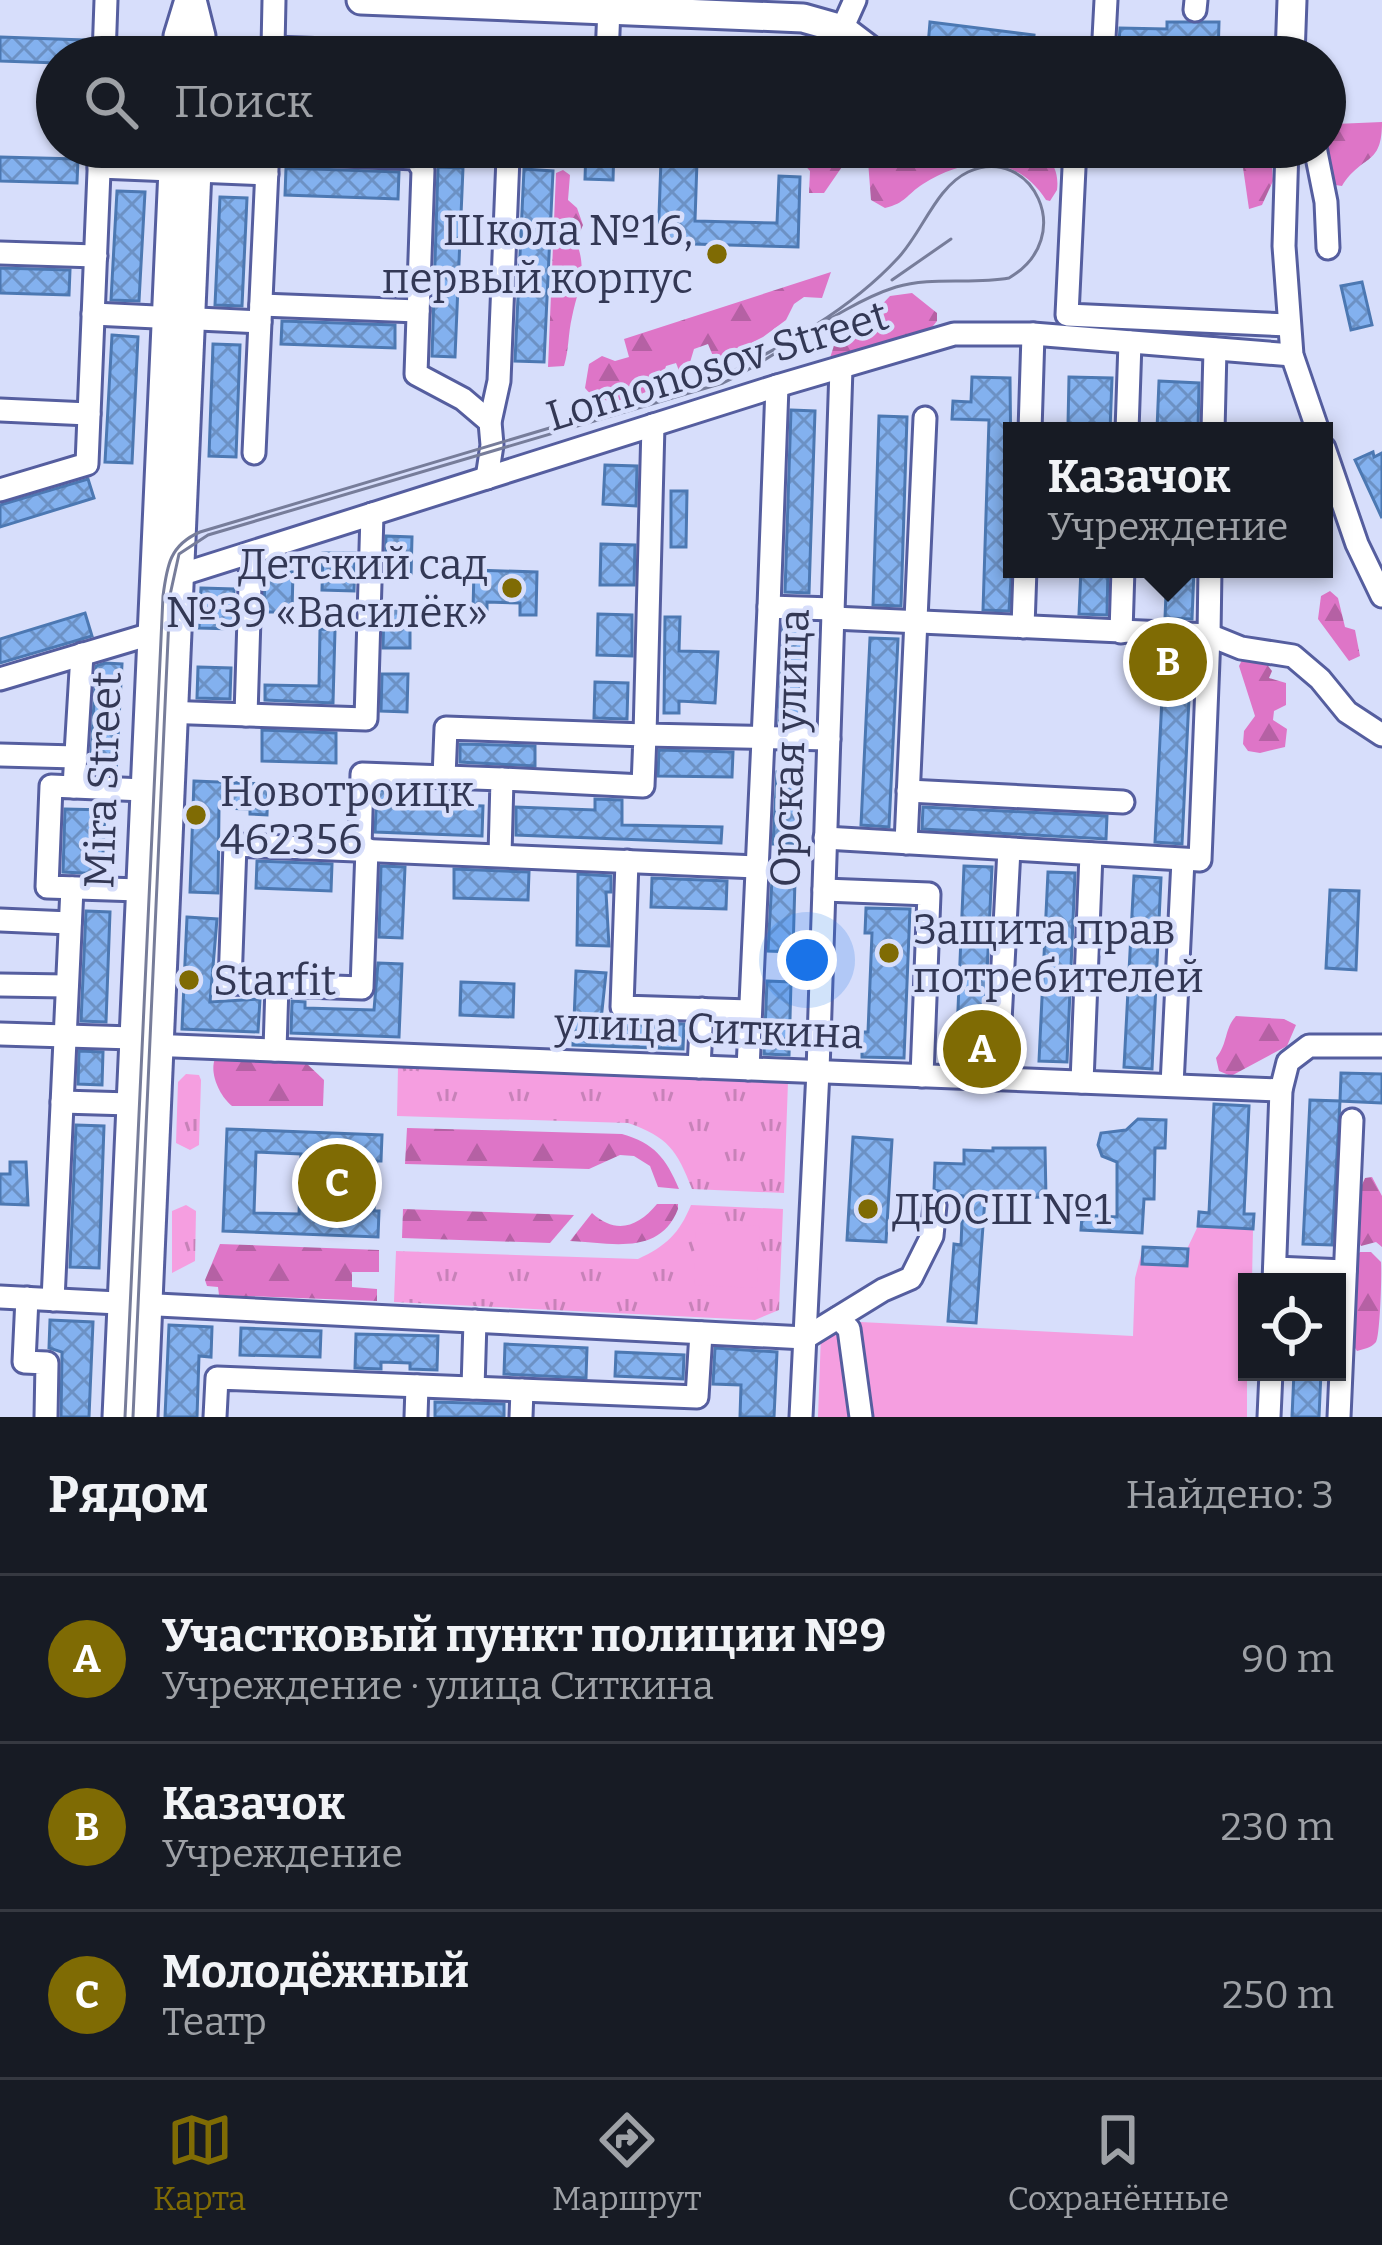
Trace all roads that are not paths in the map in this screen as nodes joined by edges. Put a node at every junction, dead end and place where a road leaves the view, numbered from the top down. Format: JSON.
{"nodes":[{"id":1,"x":106,"y":0,"type":"edge"},
{"id":2,"x":191,"y":0,"type":"edge"},
{"id":3,"x":274,"y":0,"type":"edge"},
{"id":4,"x":362,"y":0,"type":"edge"},
{"id":5,"x":855,"y":0,"type":"edge"},
{"id":6,"x":1106,"y":0,"type":"edge"},
{"id":7,"x":1292,"y":0,"type":"edge"},
{"id":8,"x":504,"y":2,"type":"edge"},
{"id":9,"x":651,"y":5,"type":"edge"},
{"id":10,"x":610,"y":8,"type":"junction"},
{"id":11,"x":842,"y":29,"type":"junction"},
{"id":12,"x":105,"y":36,"type":"edge"},
{"id":13,"x":178,"y":36,"type":"edge"},
{"id":14,"x":201,"y":36,"type":"edge"},
{"id":15,"x":273,"y":36,"type":"edge"},
{"id":16,"x":608,"y":36,"type":"edge"},
{"id":17,"x":851,"y":36,"type":"edge"},
{"id":18,"x":1104,"y":36,"type":"edge"},
{"id":19,"x":1291,"y":36,"type":"edge"},
{"id":20,"x":100,"y":168,"type":"edge"},
{"id":21,"x":186,"y":168,"type":"edge"},
{"id":22,"x":268,"y":168,"type":"edge"},
{"id":23,"x":422,"y":168,"type":"edge"},
{"id":24,"x":508,"y":168,"type":"edge"},
{"id":25,"x":1075,"y":168,"type":"edge"},
{"id":26,"x":1286,"y":168,"type":"edge"},
{"id":27,"x":1319,"y":168,"type":"edge"},
{"id":28,"x":1328,"y":248,"type":"dead end"},
{"id":29,"x":0,"y":253,"type":"edge"},
{"id":30,"x":96,"y":256,"type":"junction"},
{"id":31,"x":418,"y":311,"type":"junction"},
{"id":32,"x":93,"y":314,"type":"junction"},
{"id":33,"x":261,"y":314,"type":"junction"},
{"id":34,"x":179,"y":319,"type":"junction"},
{"id":35,"x":1289,"y":325,"type":"junction"},
{"id":36,"x":1033,"y":334,"type":"junction"},
{"id":37,"x":1130,"y":342,"type":"junction"},
{"id":38,"x":1215,"y":349,"type":"junction"},
{"id":39,"x":1292,"y":355,"type":"junction"},
{"id":40,"x":841,"y":368,"type":"junction"},
{"id":41,"x":776,"y":386,"type":"junction"},
{"id":42,"x":0,"y":410,"type":"edge"},
{"id":43,"x":89,"y":414,"type":"junction"},
{"id":44,"x":925,"y":418,"type":"dead end"},
{"id":45,"x":490,"y":422,"type":"junction"},
{"id":46,"x":1030,"y":422,"type":"edge"},
{"id":47,"x":1127,"y":422,"type":"edge"},
{"id":48,"x":1213,"y":422,"type":"edge"},
{"id":49,"x":1315,"y":422,"type":"edge"},
{"id":50,"x":653,"y":425,"type":"junction"},
{"id":51,"x":254,"y":453,"type":"dead end"},
{"id":52,"x":1333,"y":474,"type":"edge"},
{"id":53,"x":487,"y":478,"type":"junction"},
{"id":54,"x":0,"y":490,"type":"edge"},
{"id":55,"x":372,"y":514,"type":"junction"},
{"id":56,"x":251,"y":553,"type":"junction"},
{"id":57,"x":182,"y":575,"type":"junction"},
{"id":58,"x":1025,"y":578,"type":"edge"},
{"id":59,"x":1123,"y":578,"type":"edge"},
{"id":60,"x":1210,"y":578,"type":"edge"},
{"id":61,"x":153,"y":584,"type":"junction"},
{"id":62,"x":1382,"y":596,"type":"edge"},
{"id":63,"x":769,"y":607,"type":"junction"},
{"id":64,"x":833,"y":614,"type":"junction"},
{"id":65,"x":916,"y":622,"type":"junction"},
{"id":66,"x":1022,"y":627,"type":"junction"},
{"id":67,"x":1121,"y":632,"type":"junction"},
{"id":68,"x":151,"y":634,"type":"junction"},
{"id":69,"x":1209,"y":635,"type":"junction"},
{"id":70,"x":82,"y":654,"type":"junction"},
{"id":71,"x":0,"y":679,"type":"edge"},
{"id":72,"x":161,"y":712,"type":"junction"},
{"id":73,"x":246,"y":715,"type":"junction"},
{"id":74,"x":646,"y":735,"type":"junction"},
{"id":75,"x":1382,"y":735,"type":"edge"},
{"id":76,"x":763,"y":736,"type":"junction"},
{"id":77,"x":829,"y":739,"type":"junction"},
{"id":78,"x":0,"y":755,"type":"edge"},
{"id":79,"x":76,"y":757,"type":"junction"},
{"id":80,"x":444,"y":777,"type":"junction"},
{"id":81,"x":502,"y":779,"type":"junction"},
{"id":82,"x":74,"y":787,"type":"junction"},
{"id":83,"x":144,"y":790,"type":"junction"},
{"id":84,"x":908,"y":791,"type":"junction"},
{"id":85,"x":1123,"y":802,"type":"dead end"},
{"id":86,"x":825,"y":838,"type":"junction"},
{"id":87,"x":906,"y":843,"type":"junction"},
{"id":88,"x":363,"y":849,"type":"junction"},
{"id":89,"x":1009,"y":849,"type":"junction"},
{"id":90,"x":1091,"y":854,"type":"junction"},
{"id":91,"x":500,"y":855,"type":"junction"},
{"id":92,"x":1183,"y":860,"type":"junction"},
{"id":93,"x":627,"y":861,"type":"junction"},
{"id":94,"x":757,"y":867,"type":"junction"},
{"id":95,"x":72,"y":888,"type":"junction"},
{"id":96,"x":140,"y":890,"type":"junction"},
{"id":97,"x":824,"y":890,"type":"junction"},
{"id":98,"x":0,"y":920,"type":"edge"},
{"id":99,"x":70,"y":922,"type":"junction"},
{"id":100,"x":0,"y":985,"type":"edge"},
{"id":101,"x":277,"y":985,"type":"junction"},
{"id":102,"x":67,"y":986,"type":"junction"},
{"id":103,"x":702,"y":1009,"type":"junction"},
{"id":104,"x":750,"y":1011,"type":"junction"},
{"id":105,"x":0,"y":1034,"type":"edge"},
{"id":106,"x":65,"y":1036,"type":"junction"},
{"id":107,"x":142,"y":1042,"type":"junction"},
{"id":108,"x":1382,"y":1046,"type":"edge"},
{"id":109,"x":274,"y":1050,"type":"junction"},
{"id":110,"x":699,"y":1066,"type":"junction"},
{"id":111,"x":748,"y":1069,"type":"junction"},
{"id":112,"x":818,"y":1071,"type":"junction"},
{"id":113,"x":922,"y":1076,"type":"junction"},
{"id":114,"x":997,"y":1078,"type":"junction"},
{"id":115,"x":1082,"y":1082,"type":"junction"},
{"id":116,"x":1172,"y":1085,"type":"junction"},
{"id":117,"x":1281,"y":1090,"type":"junction"},
{"id":118,"x":62,"y":1102,"type":"junction"},
{"id":119,"x":130,"y":1104,"type":"junction"},
{"id":120,"x":1352,"y":1120,"type":"dead end"},
{"id":121,"x":935,"y":1204,"type":"dead end"},
{"id":122,"x":1345,"y":1271,"type":"junction"},
{"id":123,"x":1275,"y":1273,"type":"edge"},
{"id":124,"x":1310,"y":1273,"type":"edge"},
{"id":125,"x":0,"y":1297,"type":"edge"},
{"id":126,"x":27,"y":1298,"type":"junction"},
{"id":127,"x":53,"y":1300,"type":"junction"},
{"id":128,"x":135,"y":1304,"type":"junction"},
{"id":129,"x":838,"y":1318,"type":"junction"},
{"id":130,"x":475,"y":1321,"type":"junction"},
{"id":131,"x":701,"y":1333,"type":"junction"},
{"id":132,"x":805,"y":1338,"type":"junction"},
{"id":133,"x":1271,"y":1381,"type":"edge"},
{"id":134,"x":417,"y":1386,"type":"junction"},
{"id":135,"x":473,"y":1388,"type":"junction"},
{"id":136,"x":522,"y":1390,"type":"junction"},
{"id":137,"x":46,"y":1417,"type":"edge"},
{"id":138,"x":117,"y":1417,"type":"edge"},
{"id":139,"x":143,"y":1417,"type":"edge"},
{"id":140,"x":215,"y":1417,"type":"edge"},
{"id":141,"x":416,"y":1417,"type":"edge"},
{"id":142,"x":521,"y":1417,"type":"edge"},
{"id":143,"x":801,"y":1417,"type":"edge"},
{"id":144,"x":861,"y":1417,"type":"edge"},
{"id":145,"x":1269,"y":1417,"type":"edge"},
{"id":146,"x":1339,"y":1417,"type":"edge"}],
"edges":[{"from":1,"to":12,"type":"street"},
{"from":2,"to":13,"type":"main road"},
{"from":2,"to":14,"type":"main road"},
{"from":3,"to":15,"type":"street"},
{"from":4,"to":8,"type":"main road"},
{"from":5,"to":11,"type":"street"},
{"from":6,"to":18,"type":"street"},
{"from":7,"to":19,"type":"main road"},
{"from":8,"to":10,"type":"main road"},
{"from":9,"to":10,"type":"main road"},
{"from":9,"to":11,"type":"main road"},
{"from":10,"to":16,"type":"street"},
{"from":11,"to":17,"type":"main road"},
{"from":20,"to":30,"type":"street"},
{"from":21,"to":34,"type":"main road","name":"Mira Street"},
{"from":22,"to":33,"type":"street"},
{"from":23,"to":31,"type":"street"},
{"from":24,"to":45,"type":"street"},
{"from":25,"to":35,"type":"street"},
{"from":26,"to":35,"type":"street"},
{"from":27,"to":28,"type":"street"},
{"from":29,"to":30,"type":"street"},
{"from":30,"to":32,"type":"street"},
{"from":31,"to":33,"type":"street"},
{"from":31,"to":45,"type":"street"},
{"from":32,"to":34,"type":"street"},
{"from":32,"to":43,"type":"street"},
{"from":33,"to":34,"type":"street"},
{"from":33,"to":51,"type":"street"},
{"from":34,"to":57,"type":"main road","name":"Mira Street"},
{"from":34,"to":61,"type":"main road","name":"Mira Street"},
{"from":35,"to":39,"type":"street"},
{"from":36,"to":37,"type":"street","name":"Lomonosov Street"},
{"from":36,"to":40,"type":"street","name":"Lomonosov Street"},
{"from":36,"to":46,"type":"street"},
{"from":37,"to":38,"type":"street","name":"Lomonosov Street"},
{"from":37,"to":47,"type":"street"},
{"from":38,"to":39,"type":"street","name":"Lomonosov Street"},
{"from":38,"to":48,"type":"street"},
{"from":39,"to":49,"type":"street"},
{"from":40,"to":41,"type":"street","name":"Lomonosov Street"},
{"from":40,"to":64,"type":"street","name":"Орская улица"},
{"from":41,"to":50,"type":"street","name":"Lomonosov Street"},
{"from":41,"to":63,"type":"street"},
{"from":42,"to":43,"type":"street"},
{"from":43,"to":54,"type":"street"},
{"from":44,"to":65,"type":"street"},
{"from":45,"to":53,"type":"street"},
{"from":50,"to":53,"type":"street","name":"Lomonosov Street"},
{"from":50,"to":74,"type":"street"},
{"from":52,"to":62,"type":"street"},
{"from":53,"to":55,"type":"street","name":"Lomonosov Street"},
{"from":55,"to":56,"type":"street","name":"Lomonosov Street"},
{"from":55,"to":73,"type":"street"},
{"from":56,"to":57,"type":"street","name":"Lomonosov Street"},
{"from":56,"to":73,"type":"street"},
{"from":57,"to":61,"type":"street","name":"Lomonosov Street"},
{"from":57,"to":72,"type":"main road","name":"Mira Street"},
{"from":58,"to":66,"type":"street"},
{"from":59,"to":67,"type":"street"},
{"from":60,"to":69,"type":"street"},
{"from":61,"to":68,"type":"main road","name":"Mira Street"},
{"from":63,"to":64,"type":"street"},
{"from":63,"to":76,"type":"street"},
{"from":64,"to":65,"type":"street"},
{"from":64,"to":77,"type":"street","name":"Орская улица"},
{"from":65,"to":66,"type":"street"},
{"from":65,"to":84,"type":"street"},
{"from":66,"to":67,"type":"street"},
{"from":67,"to":69,"type":"street"},
{"from":68,"to":70,"type":"street"},
{"from":68,"to":72,"type":"main road","name":"Mira Street"},
{"from":69,"to":75,"type":"street"},
{"from":69,"to":92,"type":"street"},
{"from":70,"to":71,"type":"street"},
{"from":70,"to":79,"type":"street"},
{"from":72,"to":73,"type":"street"},
{"from":72,"to":83,"type":"main road","name":"Mira Street"},
{"from":72,"to":107,"type":"main road","name":"Mira Street"},
{"from":74,"to":76,"type":"street"},
{"from":74,"to":80,"type":"street"},
{"from":74,"to":81,"type":"street"},
{"from":76,"to":77,"type":"street"},
{"from":76,"to":94,"type":"street"},
{"from":77,"to":86,"type":"street","name":"Орская улица"},
{"from":78,"to":79,"type":"street"},
{"from":79,"to":82,"type":"street"},
{"from":80,"to":81,"type":"street"},
{"from":80,"to":88,"type":"street"},
{"from":81,"to":91,"type":"street"},
{"from":82,"to":83,"type":"street"},
{"from":82,"to":95,"type":"street"},
{"from":83,"to":96,"type":"main road","name":"Mira Street"},
{"from":84,"to":85,"type":"street"},
{"from":84,"to":87,"type":"street"},
{"from":86,"to":87,"type":"street"},
{"from":86,"to":97,"type":"street","name":"Орская улица"},
{"from":87,"to":89,"type":"street"},
{"from":88,"to":91,"type":"street"},
{"from":88,"to":101,"type":"street"},
{"from":88,"to":101,"type":"street"},
{"from":89,"to":90,"type":"street"},
{"from":89,"to":114,"type":"street"},
{"from":90,"to":92,"type":"street"},
{"from":90,"to":115,"type":"street"},
{"from":91,"to":93,"type":"street"},
{"from":92,"to":116,"type":"street"},
{"from":93,"to":94,"type":"street"},
{"from":93,"to":103,"type":"street"},
{"from":94,"to":104,"type":"street"},
{"from":95,"to":96,"type":"street"},
{"from":95,"to":99,"type":"street"},
{"from":96,"to":107,"type":"main road","name":"Mira Street"},
{"from":97,"to":112,"type":"street","name":"Орская улица"},
{"from":97,"to":113,"type":"street"},
{"from":98,"to":99,"type":"street"},
{"from":99,"to":102,"type":"street"},
{"from":100,"to":102,"type":"street"},
{"from":101,"to":109,"type":"street"},
{"from":102,"to":106,"type":"street"},
{"from":103,"to":104,"type":"street"},
{"from":103,"to":110,"type":"street"},
{"from":104,"to":111,"type":"street"},
{"from":105,"to":106,"type":"street","name":"улица Ситкина"},
{"from":106,"to":107,"type":"street","name":"улица Ситкина"},
{"from":106,"to":118,"type":"street"},
{"from":107,"to":109,"type":"street","name":"улица Ситкина"},
{"from":107,"to":119,"type":"main road","name":"Mira Street"},
{"from":107,"to":128,"type":"main road","name":"Mira Street"},
{"from":108,"to":117,"type":"street"},
{"from":109,"to":110,"type":"street","name":"улица Ситкина"},
{"from":110,"to":111,"type":"street","name":"улица Ситкина"},
{"from":111,"to":112,"type":"street","name":"улица Ситкина"},
{"from":112,"to":113,"type":"street","name":"улица Ситкина"},
{"from":112,"to":132,"type":"street","name":"Орская улица"},
{"from":113,"to":114,"type":"street","name":"улица Ситкина"},
{"from":114,"to":115,"type":"street","name":"улица Ситкина"},
{"from":115,"to":116,"type":"street","name":"улица Ситкина"},
{"from":116,"to":117,"type":"street","name":"улица Ситкина"},
{"from":117,"to":123,"type":"street"},
{"from":118,"to":119,"type":"street"},
{"from":118,"to":127,"type":"street"},
{"from":119,"to":128,"type":"main road","name":"Mira Street"},
{"from":120,"to":122,"type":"street"},
{"from":121,"to":129,"type":"street"},
{"from":122,"to":124,"type":"street"},
{"from":122,"to":146,"type":"street"},
{"from":125,"to":126,"type":"street"},
{"from":126,"to":127,"type":"street"},
{"from":126,"to":137,"type":"street"},
{"from":127,"to":128,"type":"street"},
{"from":128,"to":130,"type":"street"},
{"from":128,"to":138,"type":"main road","name":"Mira Street"},
{"from":128,"to":139,"type":"main road","name":"Mira Street"},
{"from":129,"to":132,"type":"street"},
{"from":129,"to":144,"type":"street"},
{"from":130,"to":131,"type":"street"},
{"from":130,"to":135,"type":"street"},
{"from":131,"to":132,"type":"street"},
{"from":131,"to":136,"type":"street"},
{"from":132,"to":143,"type":"street","name":"Орская улица"},
{"from":133,"to":145,"type":"street"},
{"from":134,"to":135,"type":"street"},
{"from":134,"to":140,"type":"street"},
{"from":134,"to":141,"type":"street"},
{"from":135,"to":136,"type":"street"},
{"from":136,"to":142,"type":"street"}]}
